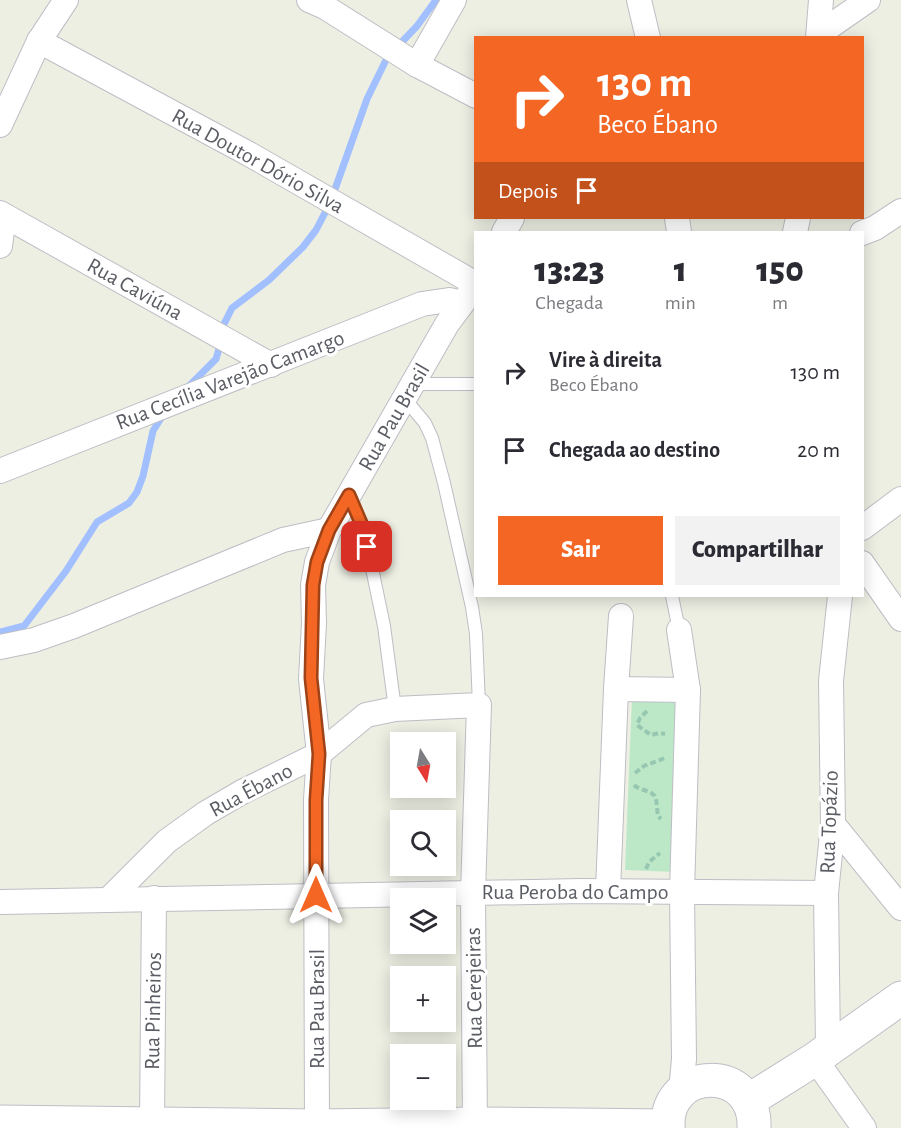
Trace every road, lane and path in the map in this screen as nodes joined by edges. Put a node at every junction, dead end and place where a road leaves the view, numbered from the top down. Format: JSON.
{"nodes":[{"id":1,"x":66,"y":0,"type":"edge"},
{"id":2,"x":309,"y":0,"type":"edge"},
{"id":3,"x":454,"y":0,"type":"edge"},
{"id":4,"x":639,"y":0,"type":"edge"},
{"id":5,"x":821,"y":0,"type":"edge"},
{"id":6,"x":868,"y":0,"type":"edge"},
{"id":7,"x":648,"y":36,"type":"edge"},
{"id":8,"x":818,"y":36,"type":"edge"},
{"id":9,"x":39,"y":41,"type":"junction"},
{"id":10,"x":417,"y":65,"type":"junction"},
{"id":11,"x":474,"y":95,"type":"edge"},
{"id":12,"x":0,"y":125,"type":"edge"},
{"id":13,"x":901,"y":211,"type":"edge"},
{"id":14,"x":2,"y":214,"type":"edge"},
{"id":15,"x":864,"y":232,"type":"edge"},
{"id":16,"x":0,"y":246,"type":"edge"},
{"id":17,"x":471,"y":290,"type":"edge"},
{"id":18,"x":271,"y":365,"type":"junction"},
{"id":19,"x":474,"y":384,"type":"edge"},
{"id":20,"x":409,"y":392,"type":"junction"},
{"id":21,"x":0,"y":471,"type":"edge"},
{"id":22,"x":349,"y":495,"type":"junction"},
{"id":23,"x":901,"y":499,"type":"edge"},
{"id":24,"x":864,"y":527,"type":"edge"},
{"id":25,"x":329,"y":530,"type":"junction"},
{"id":26,"x":864,"y":566,"type":"edge"},
{"id":27,"x":672,"y":597,"type":"edge"},
{"id":28,"x":840,"y":597,"type":"edge"},
{"id":29,"x":621,"y":616,"type":"dead end"},
{"id":30,"x":901,"y":619,"type":"edge"},
{"id":31,"x":679,"y":630,"type":"joint"},
{"id":32,"x":0,"y":647,"type":"edge"},
{"id":33,"x":616,"y":689,"type":"junction"},
{"id":34,"x":654,"y":689,"type":"junction"},
{"id":35,"x":688,"y":690,"type":"junction"},
{"id":36,"x":479,"y":705,"type":"junction"},
{"id":37,"x":395,"y":709,"type":"junction"},
{"id":38,"x":670,"y":741,"type":"dead end"},
{"id":39,"x":319,"y":754,"type":"junction"},
{"id":40,"x":668,"y":756,"type":"dead end"},
{"id":41,"x":667,"y":824,"type":"dead end"},
{"id":42,"x":832,"y":824,"type":"junction"},
{"id":43,"x":665,"y":849,"type":"dead end"},
{"id":44,"x":608,"y":891,"type":"junction"},
{"id":45,"x":645,"y":891,"type":"junction"},
{"id":46,"x":473,"y":892,"type":"junction"},
{"id":47,"x":682,"y":892,"type":"junction"},
{"id":48,"x":826,"y":893,"type":"junction"},
{"id":49,"x":316,"y":895,"type":"junction"},
{"id":50,"x":154,"y":898,"type":"junction"},
{"id":51,"x":109,"y":899,"type":"junction"},
{"id":52,"x":0,"y":902,"type":"edge"},
{"id":53,"x":901,"y":908,"type":"edge"},
{"id":54,"x":901,"y":998,"type":"edge"},
{"id":55,"x":821,"y":1054,"type":"junction"},
{"id":56,"x":681,"y":1091,"type":"junction"},
{"id":57,"x":751,"y":1114,"type":"edge"},
{"id":58,"x":0,"y":1122,"type":"edge"},
{"id":59,"x":152,"y":1124,"type":"junction"},
{"id":60,"x":475,"y":1126,"type":"edge"},
{"id":61,"x":317,"y":1127,"type":"edge"},
{"id":62,"x":668,"y":1127,"type":"edge"},
{"id":63,"x":864,"y":1128,"type":"edge"}],
"edges":[{"from":1,"to":9,"type":"street"},
{"from":2,"to":10,"type":"street"},
{"from":3,"to":10,"type":"street"},
{"from":4,"to":7,"type":"street"},
{"from":5,"to":8,"type":"street"},
{"from":6,"to":8,"type":"street"},
{"from":9,"to":12,"type":"street"},
{"from":9,"to":17,"type":"street","name":"Rua Doutor Dório Silva"},
{"from":10,"to":11,"type":"street"},
{"from":13,"to":15,"type":"street"},
{"from":14,"to":16,"type":"street"},
{"from":14,"to":18,"type":"street","name":"Rua Caviúna"},
{"from":17,"to":18,"type":"street","name":"Rua Cecília Varejão Camargo"},
{"from":17,"to":20,"type":"street","name":"Rua Pau Brasil"},
{"from":18,"to":21,"type":"street","name":"Rua Cecília Varejão Camargo"},
{"from":19,"to":20,"type":"lane"},
{"from":20,"to":22,"type":"street","name":"Rua Pau Brasil"},
{"from":20,"to":36,"type":"lane"},
{"from":22,"to":25,"type":"street","name":"Rua Pau Brasil"},
{"from":22,"to":37,"type":"lane"},
{"from":23,"to":24,"type":"street"},
{"from":25,"to":32,"type":"street"},
{"from":25,"to":39,"type":"street","name":"Rua Pau Brasil"},
{"from":26,"to":30,"type":"street"},
{"from":27,"to":31,"type":"lane"},
{"from":28,"to":42,"type":"street","name":"Rua Topázio"},
{"from":29,"to":33,"type":"street"},
{"from":31,"to":35,"type":"street"},
{"from":33,"to":34,"type":"street"},
{"from":33,"to":44,"type":"street"},
{"from":34,"to":35,"type":"street"},
{"from":34,"to":38,"type":"path"},
{"from":35,"to":47,"type":"street"},
{"from":36,"to":37,"type":"street","name":"Rua Ébano"},
{"from":36,"to":46,"type":"street","name":"Rua Cerejeiras"},
{"from":37,"to":39,"type":"street","name":"Rua Ébano"},
{"from":39,"to":49,"type":"street","name":"Rua Pau Brasil"},
{"from":39,"to":51,"type":"street","name":"Rua Ébano"},
{"from":40,"to":41,"type":"path"},
{"from":42,"to":48,"type":"street","name":"Rua Topázio"},
{"from":42,"to":53,"type":"street"},
{"from":43,"to":45,"type":"path"},
{"from":44,"to":45,"type":"street","name":"Rua Peroba do Campo"},
{"from":44,"to":46,"type":"street","name":"Rua Peroba do Campo"},
{"from":45,"to":47,"type":"street","name":"Rua Peroba do Campo"},
{"from":46,"to":49,"type":"street","name":"Rua Peroba do Campo"},
{"from":46,"to":60,"type":"street","name":"Rua Cerejeiras"},
{"from":47,"to":48,"type":"street","name":"Rua Peroba do Campo"},
{"from":47,"to":56,"type":"street"},
{"from":48,"to":55,"type":"street","name":"Rua Topázio"},
{"from":49,"to":50,"type":"street","name":"Rua Peroba do Campo"},
{"from":49,"to":61,"type":"street","name":"Rua Pau Brasil"},
{"from":50,"to":51,"type":"street","name":"Rua Peroba do Campo"},
{"from":50,"to":59,"type":"street","name":"Rua Pinheiros"},
{"from":51,"to":52,"type":"street","name":"Rua Peroba do Campo"},
{"from":54,"to":55,"type":"street"},
{"from":55,"to":57,"type":"street"},
{"from":55,"to":63,"type":"street"},
{"from":56,"to":57,"type":"street"},
{"from":56,"to":62,"type":"street"},
{"from":58,"to":59,"type":"street"},
{"from":59,"to":61,"type":"street"},
{"from":60,"to":61,"type":"street"},
{"from":60,"to":62,"type":"street"}]}
